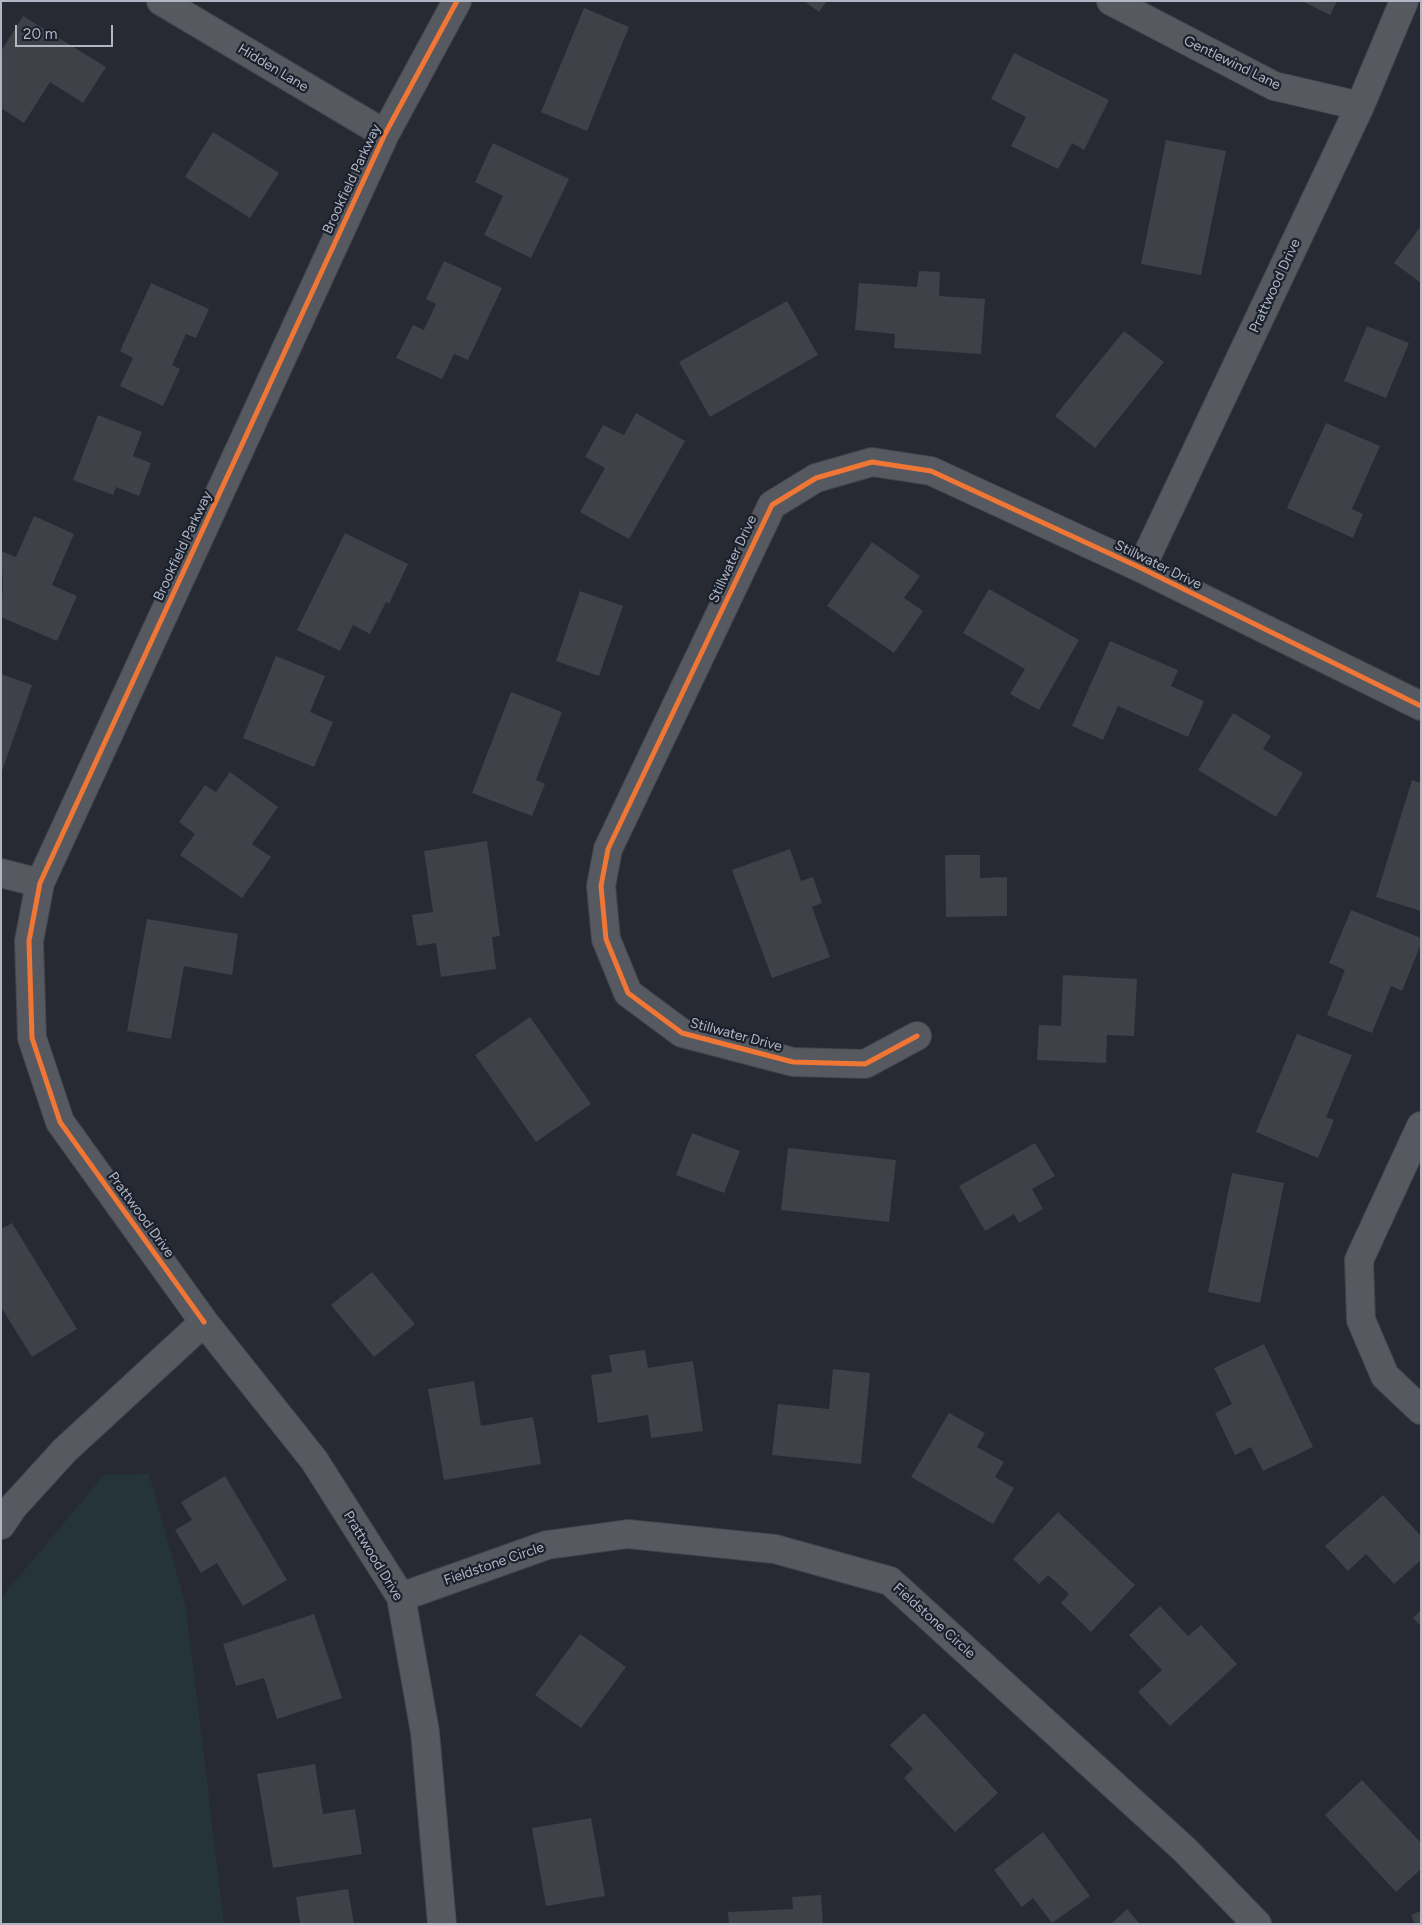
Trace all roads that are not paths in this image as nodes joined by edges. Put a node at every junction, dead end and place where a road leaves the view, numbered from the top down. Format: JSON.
{"nodes":[{"id":1,"x":161,"y":1,"type":"edge"},
{"id":2,"x":457,"y":1,"type":"edge"},
{"id":3,"x":1111,"y":1,"type":"edge"},
{"id":4,"x":1404,"y":1,"type":"edge"},
{"id":5,"x":1360,"y":106,"type":"junction"},
{"id":6,"x":385,"y":134,"type":"junction"},
{"id":7,"x":1141,"y":568,"type":"junction"},
{"id":8,"x":1421,"y":706,"type":"edge"},
{"id":9,"x":1,"y":873,"type":"edge"},
{"id":10,"x":40,"y":884,"type":"junction"},
{"id":11,"x":917,"y":1036,"type":"dead end"},
{"id":12,"x":60,"y":1122,"type":"joint"},
{"id":13,"x":1421,"y":1126,"type":"edge"},
{"id":14,"x":204,"y":1322,"type":"junction"},
{"id":15,"x":1421,"y":1410,"type":"edge"},
{"id":16,"x":1,"y":1525,"type":"edge"},
{"id":17,"x":402,"y":1597,"type":"junction"},
{"id":18,"x":442,"y":1924,"type":"edge"},
{"id":19,"x":1257,"y":1924,"type":"edge"}],
"edges":[{"from":1,"to":6,"type":"street","name":"Hidden Lane"},
{"from":2,"to":6,"type":"street","name":"Brookfield Parkway"},
{"from":3,"to":5,"type":"street","name":"Gentlewind Lane"},
{"from":4,"to":5,"type":"street","name":"Prattwood Drive"},
{"from":5,"to":7,"type":"street","name":"Prattwood Drive"},
{"from":6,"to":10,"type":"street","name":"Brookfield Parkway"},
{"from":7,"to":8,"type":"street","name":"Stillwater Drive"},
{"from":7,"to":11,"type":"street","name":"Stillwater Drive"},
{"from":9,"to":10,"type":"street"},
{"from":10,"to":12,"type":"street","name":"Brookfield Parkway"},
{"from":12,"to":14,"type":"street","name":"Prattwood Drive"},
{"from":13,"to":15,"type":"street"},
{"from":14,"to":16,"type":"street"},
{"from":14,"to":17,"type":"street","name":"Prattwood Drive"},
{"from":17,"to":18,"type":"street","name":"Prattwood Drive"},
{"from":17,"to":19,"type":"street","name":"Fieldstone Circle"}]}
